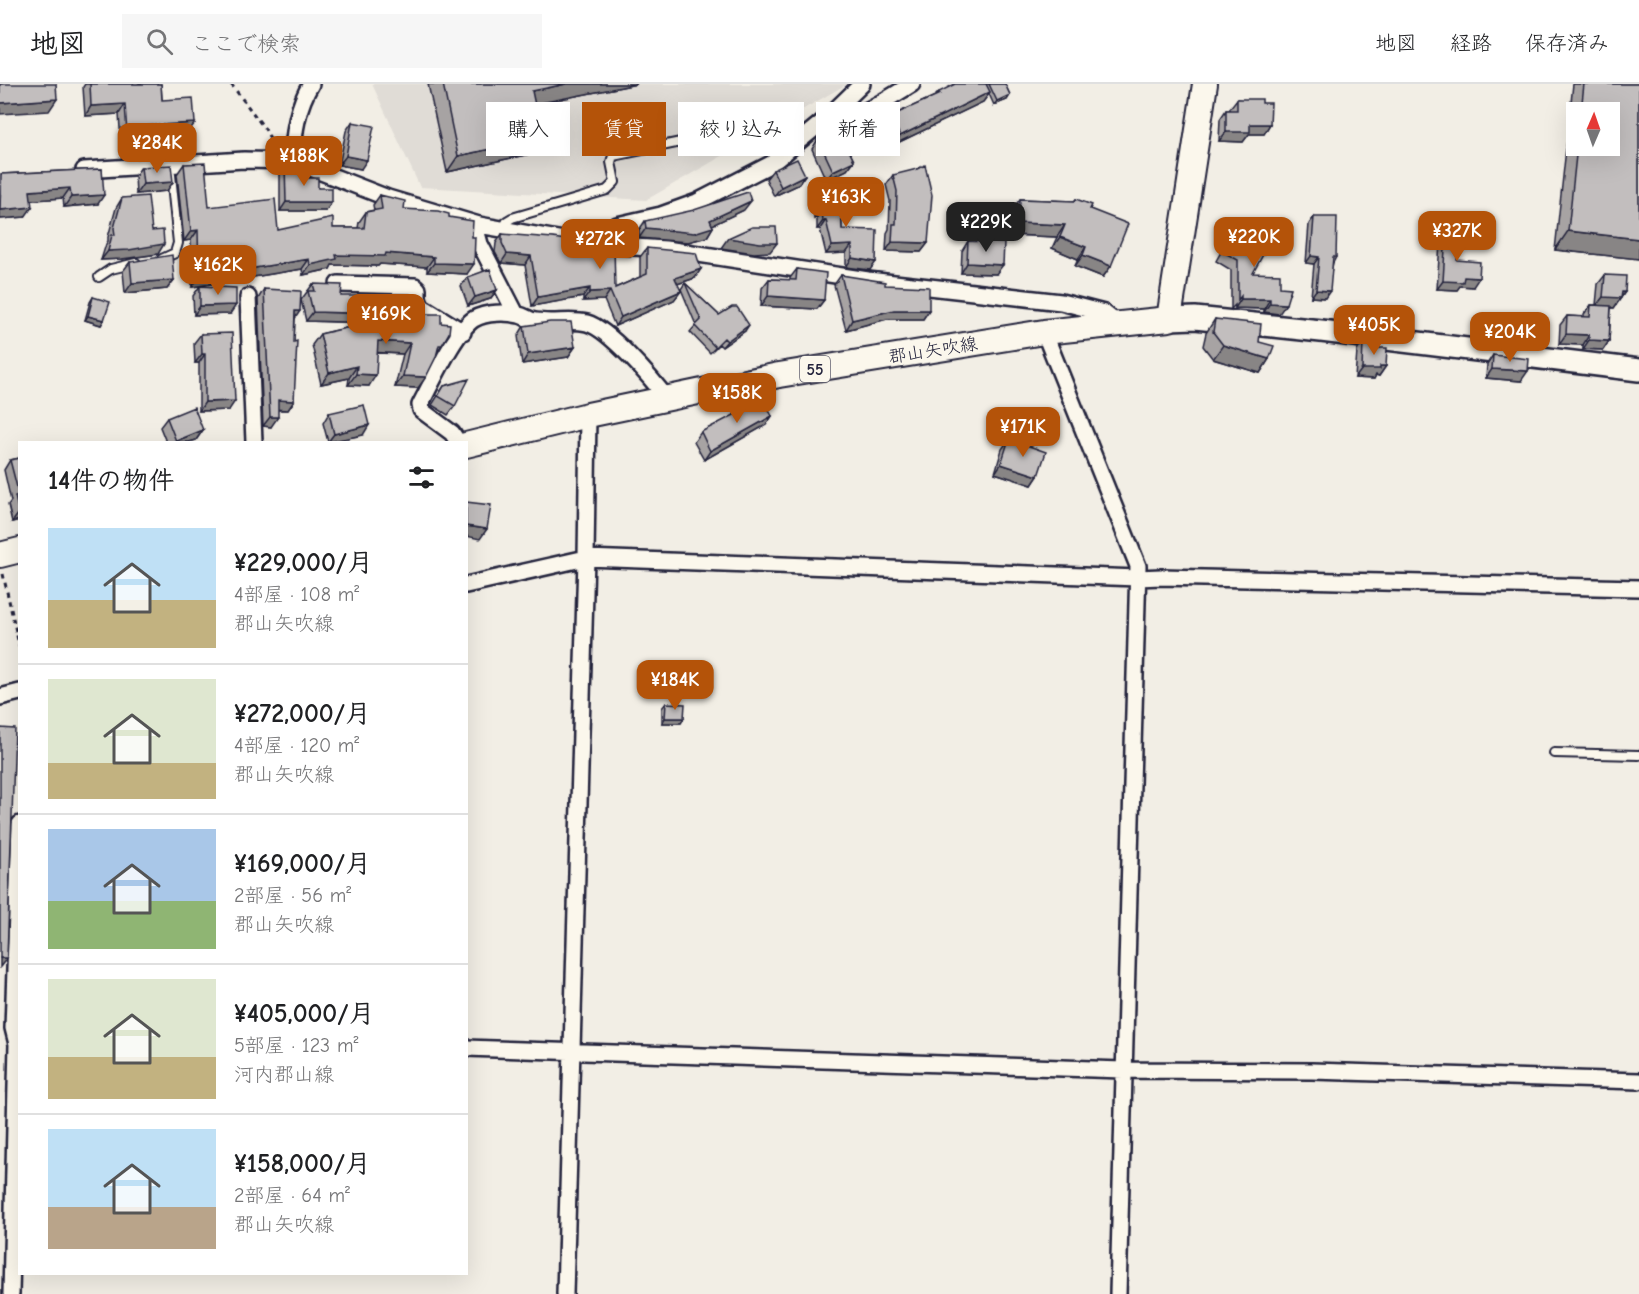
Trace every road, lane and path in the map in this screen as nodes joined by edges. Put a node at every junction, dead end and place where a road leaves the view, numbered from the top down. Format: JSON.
{"nodes":[{"id":1,"x":231,"y":84,"type":"edge"},
{"id":2,"x":311,"y":84,"type":"edge"},
{"id":3,"x":862,"y":84,"type":"edge"},
{"id":4,"x":912,"y":84,"type":"edge"},
{"id":5,"x":1205,"y":84,"type":"edge"},
{"id":6,"x":843,"y":102,"type":"edge"},
{"id":7,"x":879,"y":102,"type":"edge"},
{"id":8,"x":816,"y":127,"type":"edge"},
{"id":9,"x":678,"y":143,"type":"edge"},
{"id":10,"x":273,"y":160,"type":"junction"},
{"id":11,"x":293,"y":161,"type":"junction"},
{"id":12,"x":170,"y":165,"type":"junction"},
{"id":13,"x":71,"y":171,"type":"edge"},
{"id":14,"x":479,"y":225,"type":"junction"},
{"id":15,"x":503,"y":229,"type":"junction"},
{"id":16,"x":586,"y":244,"type":"junction"},
{"id":17,"x":99,"y":277,"type":"dead end"},
{"id":18,"x":338,"y":285,"type":"edge"},
{"id":19,"x":248,"y":297,"type":"dead end"},
{"id":20,"x":516,"y":314,"type":"junction"},
{"id":21,"x":1169,"y":319,"type":"junction"},
{"id":22,"x":1118,"y":324,"type":"junction"},
{"id":23,"x":463,"y":332,"type":"junction"},
{"id":24,"x":1044,"y":332,"type":"junction"},
{"id":25,"x":1639,"y":370,"type":"edge"},
{"id":26,"x":667,"y":399,"type":"junction"},
{"id":27,"x":588,"y":416,"type":"junction"},
{"id":28,"x":254,"y":441,"type":"edge"},
{"id":29,"x":457,"y":441,"type":"edge"},
{"id":30,"x":468,"y":445,"type":"edge"},
{"id":31,"x":18,"y":551,"type":"edge"},
{"id":32,"x":586,"y":558,"type":"junction"},
{"id":33,"x":1,"y":563,"type":"edge"},
{"id":34,"x":1138,"y":578,"type":"junction"},
{"id":35,"x":468,"y":585,"type":"edge"},
{"id":36,"x":1639,"y":588,"type":"edge"},
{"id":37,"x":18,"y":640,"type":"edge"},
{"id":38,"x":18,"y":692,"type":"edge"},
{"id":39,"x":0,"y":697,"type":"edge"},
{"id":40,"x":1554,"y":753,"type":"dead end"},
{"id":41,"x":1639,"y":755,"type":"edge"},
{"id":42,"x":18,"y":882,"type":"edge"},
{"id":43,"x":0,"y":1036,"type":"edge"},
{"id":44,"x":18,"y":1037,"type":"edge"},
{"id":45,"x":468,"y":1048,"type":"edge"},
{"id":46,"x":571,"y":1052,"type":"junction"},
{"id":47,"x":1123,"y":1071,"type":"junction"},
{"id":48,"x":1639,"y":1081,"type":"edge"},
{"id":49,"x":11,"y":1294,"type":"edge"},
{"id":50,"x":566,"y":1294,"type":"edge"},
{"id":51,"x":1118,"y":1294,"type":"edge"}],
"edges":[{"from":1,"to":10,"type":"path"},
{"from":2,"to":11,"type":"street"},
{"from":3,"to":6,"type":"street"},
{"from":4,"to":7,"type":"street"},
{"from":5,"to":21,"type":"main road"},
{"from":8,"to":16,"type":"street"},
{"from":9,"to":15,"type":"lane"},
{"from":10,"to":11,"type":"street"},
{"from":10,"to":12,"type":"street"},
{"from":11,"to":14,"type":"street"},
{"from":12,"to":13,"type":"street"},
{"from":12,"to":17,"type":"lane"},
{"from":14,"to":15,"type":"street"},
{"from":14,"to":20,"type":"street"},
{"from":15,"to":16,"type":"street"},
{"from":16,"to":22,"type":"street"},
{"from":18,"to":23,"type":"street"},
{"from":19,"to":28,"type":"street"},
{"from":20,"to":23,"type":"street"},
{"from":20,"to":26,"type":"street"},
{"from":21,"to":22,"type":"main road","name":"郡山矢吹線","number":"55"},
{"from":21,"to":25,"type":"main road"},
{"from":22,"to":24,"type":"main road","name":"郡山矢吹線","number":"55"},
{"from":23,"to":29,"type":"street"},
{"from":24,"to":26,"type":"main road","name":"郡山矢吹線","number":"55"},
{"from":24,"to":34,"type":"street"},
{"from":26,"to":27,"type":"main road","name":"郡山矢吹線","number":"55"},
{"from":27,"to":30,"type":"main road","name":"郡山矢吹線","number":"55"},
{"from":27,"to":32,"type":"street"},
{"from":31,"to":33,"type":"main road"},
{"from":32,"to":34,"type":"street"},
{"from":32,"to":35,"type":"street"},
{"from":32,"to":46,"type":"street"},
{"from":33,"to":37,"type":"path"},
{"from":34,"to":36,"type":"street"},
{"from":34,"to":47,"type":"street"},
{"from":38,"to":39,"type":"street"},
{"from":40,"to":41,"type":"lane"},
{"from":42,"to":44,"type":"street"},
{"from":43,"to":44,"type":"street"},
{"from":44,"to":49,"type":"street"},
{"from":45,"to":46,"type":"street"},
{"from":46,"to":47,"type":"street"},
{"from":46,"to":50,"type":"street"},
{"from":47,"to":48,"type":"street"},
{"from":47,"to":51,"type":"street"}]}
